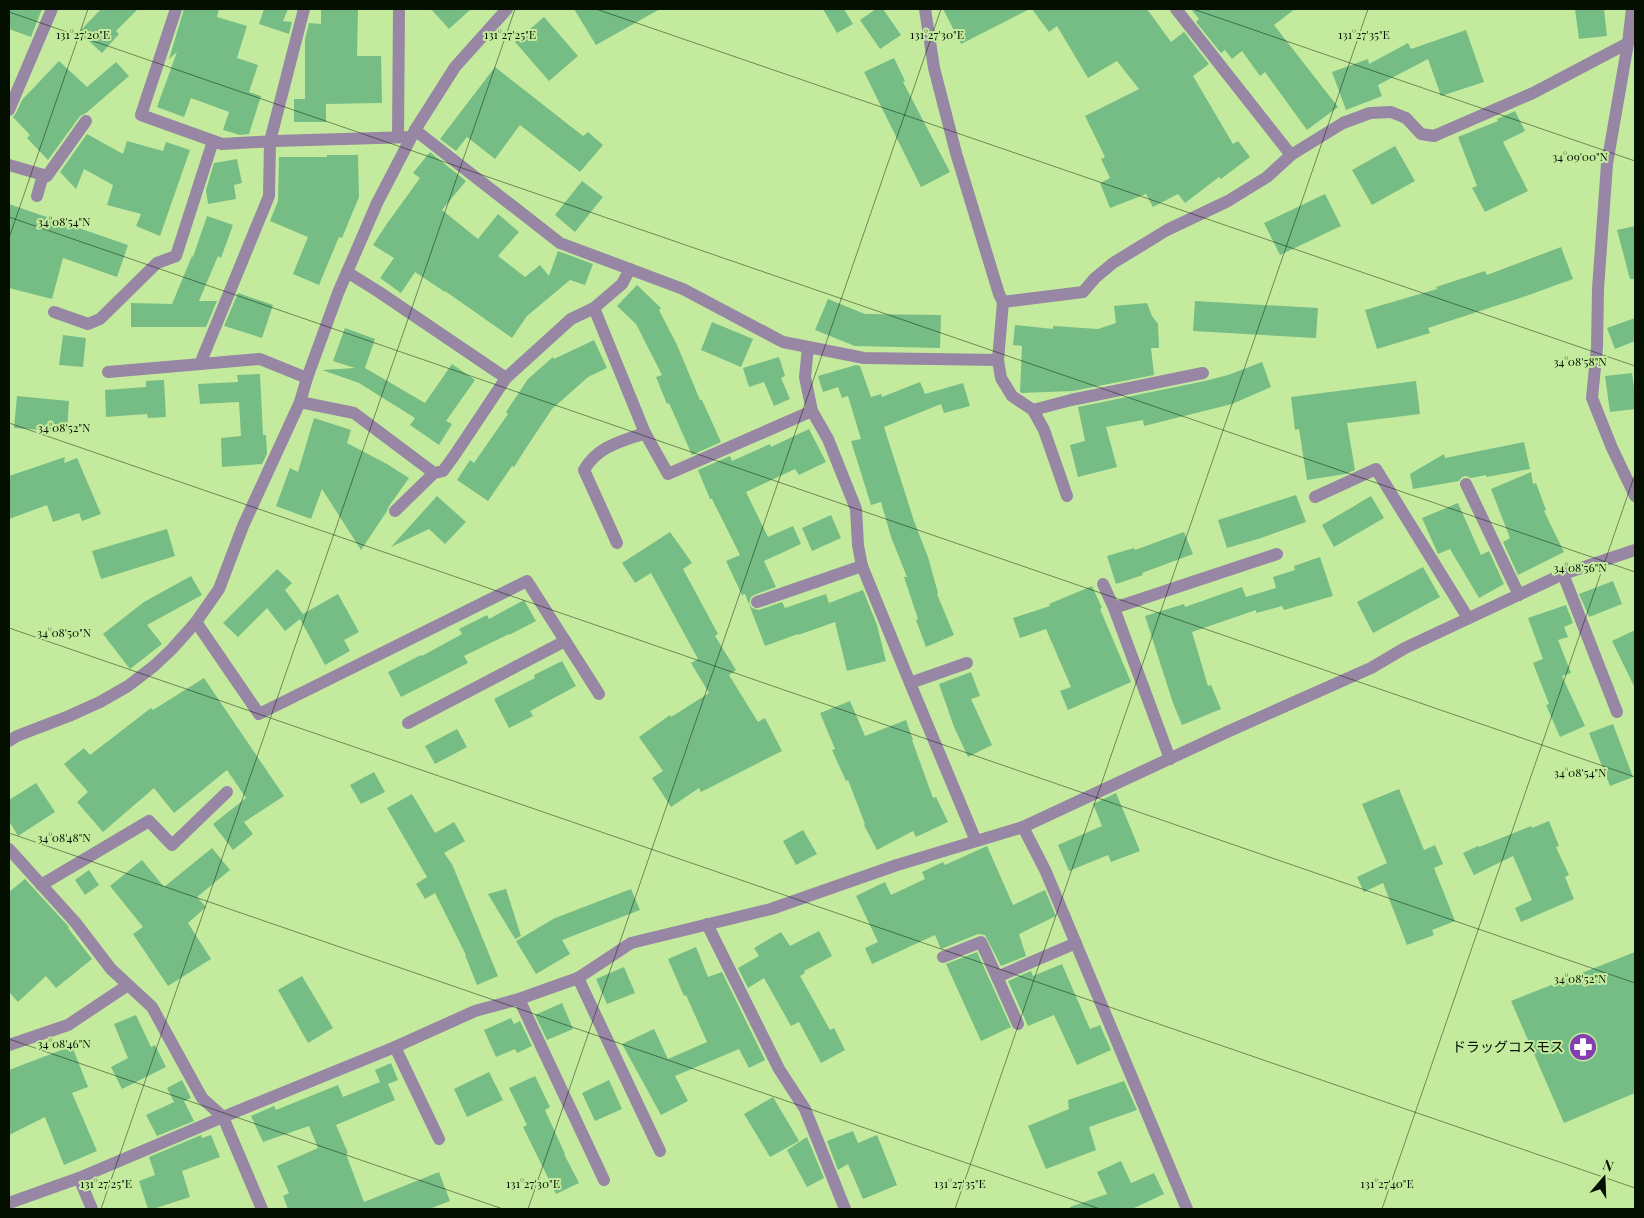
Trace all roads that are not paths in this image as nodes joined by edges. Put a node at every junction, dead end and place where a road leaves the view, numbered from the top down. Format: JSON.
{"nodes":[{"id":1,"x":52,"y":9,"type":"edge"},
{"id":2,"x":176,"y":9,"type":"edge"},
{"id":3,"x":304,"y":9,"type":"edge"},
{"id":4,"x":399,"y":9,"type":"edge"},
{"id":5,"x":507,"y":9,"type":"edge"},
{"id":6,"x":925,"y":9,"type":"edge"},
{"id":7,"x":1176,"y":9,"type":"edge"},
{"id":8,"x":1632,"y":9,"type":"edge"},
{"id":9,"x":1628,"y":43,"type":"junction"},
{"id":10,"x":9,"y":110,"type":"edge"},
{"id":11,"x":86,"y":121,"type":"dead end"},
{"id":12,"x":408,"y":134,"type":"junction"},
{"id":13,"x":213,"y":141,"type":"junction"},
{"id":14,"x":270,"y":141,"type":"junction"},
{"id":15,"x":1291,"y":155,"type":"junction"},
{"id":16,"x":9,"y":165,"type":"edge"},
{"id":17,"x":43,"y":175,"type":"junction"},
{"id":18,"x":37,"y":196,"type":"dead end"},
{"id":19,"x":630,"y":269,"type":"junction"},
{"id":20,"x":347,"y":272,"type":"junction"},
{"id":21,"x":1003,"y":302,"type":"junction"},
{"id":22,"x":594,"y":308,"type":"junction"},
{"id":23,"x":54,"y":312,"type":"dead end"},
{"id":24,"x":808,"y":347,"type":"junction"},
{"id":25,"x":998,"y":360,"type":"junction"},
{"id":26,"x":200,"y":364,"type":"junction"},
{"id":27,"x":108,"y":372,"type":"dead end"},
{"id":28,"x":1203,"y":374,"type":"dead end"},
{"id":29,"x":307,"y":378,"type":"junction"},
{"id":30,"x":506,"y":378,"type":"junction"},
{"id":31,"x":300,"y":402,"type":"junction"},
{"id":32,"x":1033,"y":410,"type":"junction"},
{"id":33,"x":812,"y":411,"type":"junction"},
{"id":34,"x":645,"y":433,"type":"junction"},
{"id":35,"x":434,"y":473,"type":"junction"},
{"id":36,"x":1466,"y":484,"type":"dead end"},
{"id":37,"x":1067,"y":496,"type":"dead end"},
{"id":38,"x":1635,"y":496,"type":"edge"},
{"id":39,"x":1315,"y":497,"type":"dead end"},
{"id":40,"x":395,"y":511,"type":"dead end"},
{"id":41,"x":617,"y":543,"type":"dead end"},
{"id":42,"x":1635,"y":550,"type":"edge"},
{"id":43,"x":1277,"y":554,"type":"dead end"},
{"id":44,"x":862,"y":566,"type":"junction"},
{"id":45,"x":1563,"y":574,"type":"junction"},
{"id":46,"x":1103,"y":584,"type":"dead end"},
{"id":47,"x":1519,"y":594,"type":"junction"},
{"id":48,"x":757,"y":602,"type":"dead end"},
{"id":49,"x":1114,"y":608,"type":"junction"},
{"id":50,"x":1468,"y":618,"type":"junction"},
{"id":51,"x":196,"y":622,"type":"junction"},
{"id":52,"x":565,"y":641,"type":"junction"},
{"id":53,"x":967,"y":663,"type":"dead end"},
{"id":54,"x":910,"y":683,"type":"junction"},
{"id":55,"x":599,"y":694,"type":"dead end"},
{"id":56,"x":1617,"y":712,"type":"dead end"},
{"id":57,"x":408,"y":723,"type":"dead end"},
{"id":58,"x":9,"y":741,"type":"edge"},
{"id":59,"x":1170,"y":759,"type":"junction"},
{"id":60,"x":227,"y":792,"type":"dead end"},
{"id":61,"x":1023,"y":827,"type":"junction"},
{"id":62,"x":976,"y":841,"type":"junction"},
{"id":63,"x":9,"y":850,"type":"edge"},
{"id":64,"x":41,"y":885,"type":"junction"},
{"id":65,"x":706,"y":924,"type":"junction"},
{"id":66,"x":1076,"y":943,"type":"junction"},
{"id":67,"x":943,"y":957,"type":"dead end"},
{"id":68,"x":997,"y":977,"type":"junction"},
{"id":69,"x":578,"y":978,"type":"junction"},
{"id":70,"x":128,"y":985,"type":"junction"},
{"id":71,"x":519,"y":999,"type":"junction"},
{"id":72,"x":1018,"y":1024,"type":"dead end"},
{"id":73,"x":9,"y":1045,"type":"edge"},
{"id":74,"x":395,"y":1047,"type":"junction"},
{"id":75,"x":223,"y":1116,"type":"junction"},
{"id":76,"x":439,"y":1139,"type":"dead end"},
{"id":77,"x":660,"y":1151,"type":"dead end"},
{"id":78,"x":79,"y":1178,"type":"junction"},
{"id":79,"x":604,"y":1180,"type":"dead end"},
{"id":80,"x":10,"y":1199,"type":"edge"},
{"id":81,"x":92,"y":1209,"type":"edge"},
{"id":82,"x":262,"y":1209,"type":"edge"},
{"id":83,"x":845,"y":1209,"type":"edge"},
{"id":84,"x":1188,"y":1209,"type":"edge"}],
"edges":[{"from":1,"to":10,"type":"street"},
{"from":2,"to":13,"type":"street"},
{"from":3,"to":14,"type":"street"},
{"from":4,"to":12,"type":"street"},
{"from":5,"to":12,"type":"street"},
{"from":6,"to":21,"type":"street"},
{"from":7,"to":15,"type":"street"},
{"from":8,"to":9,"type":"street"},
{"from":9,"to":15,"type":"street"},
{"from":9,"to":38,"type":"street"},
{"from":11,"to":17,"type":"street"},
{"from":12,"to":14,"type":"street"},
{"from":12,"to":19,"type":"street"},
{"from":12,"to":20,"type":"street"},
{"from":13,"to":14,"type":"street"},
{"from":13,"to":23,"type":"street"},
{"from":14,"to":26,"type":"street"},
{"from":15,"to":21,"type":"street"},
{"from":16,"to":17,"type":"street"},
{"from":17,"to":18,"type":"street"},
{"from":19,"to":22,"type":"street"},
{"from":19,"to":24,"type":"street"},
{"from":20,"to":29,"type":"street"},
{"from":20,"to":30,"type":"street"},
{"from":21,"to":25,"type":"street"},
{"from":22,"to":30,"type":"street"},
{"from":22,"to":34,"type":"street"},
{"from":24,"to":25,"type":"street"},
{"from":24,"to":33,"type":"street"},
{"from":25,"to":32,"type":"street"},
{"from":26,"to":27,"type":"street"},
{"from":26,"to":29,"type":"street"},
{"from":28,"to":32,"type":"street"},
{"from":29,"to":31,"type":"street"},
{"from":30,"to":35,"type":"street"},
{"from":31,"to":35,"type":"street"},
{"from":31,"to":51,"type":"street"},
{"from":32,"to":37,"type":"street"},
{"from":33,"to":34,"type":"street"},
{"from":33,"to":44,"type":"street"},
{"from":34,"to":41,"type":"street"},
{"from":35,"to":40,"type":"street"},
{"from":36,"to":47,"type":"street"},
{"from":39,"to":50,"type":"street"},
{"from":42,"to":45,"type":"street"},
{"from":43,"to":49,"type":"street"},
{"from":44,"to":48,"type":"street"},
{"from":44,"to":54,"type":"street"},
{"from":45,"to":47,"type":"street"},
{"from":45,"to":56,"type":"street"},
{"from":46,"to":49,"type":"street"},
{"from":47,"to":50,"type":"street"},
{"from":49,"to":59,"type":"street"},
{"from":50,"to":59,"type":"street"},
{"from":51,"to":52,"type":"street"},
{"from":51,"to":58,"type":"street"},
{"from":52,"to":55,"type":"street"},
{"from":52,"to":57,"type":"street"},
{"from":53,"to":54,"type":"street"},
{"from":54,"to":62,"type":"street"},
{"from":59,"to":61,"type":"street"},
{"from":60,"to":64,"type":"street"},
{"from":61,"to":62,"type":"street"},
{"from":61,"to":66,"type":"street"},
{"from":62,"to":65,"type":"street"},
{"from":63,"to":64,"type":"street"},
{"from":64,"to":70,"type":"street"},
{"from":65,"to":69,"type":"street"},
{"from":65,"to":83,"type":"street"},
{"from":66,"to":68,"type":"street"},
{"from":66,"to":84,"type":"street"},
{"from":67,"to":68,"type":"street"},
{"from":68,"to":72,"type":"street"},
{"from":69,"to":71,"type":"street"},
{"from":69,"to":77,"type":"street"},
{"from":70,"to":73,"type":"street"},
{"from":70,"to":75,"type":"street"},
{"from":71,"to":74,"type":"street"},
{"from":71,"to":79,"type":"street"},
{"from":74,"to":75,"type":"street"},
{"from":74,"to":76,"type":"street"},
{"from":75,"to":78,"type":"street"},
{"from":75,"to":82,"type":"street"},
{"from":78,"to":80,"type":"street"},
{"from":78,"to":81,"type":"street"}]}
